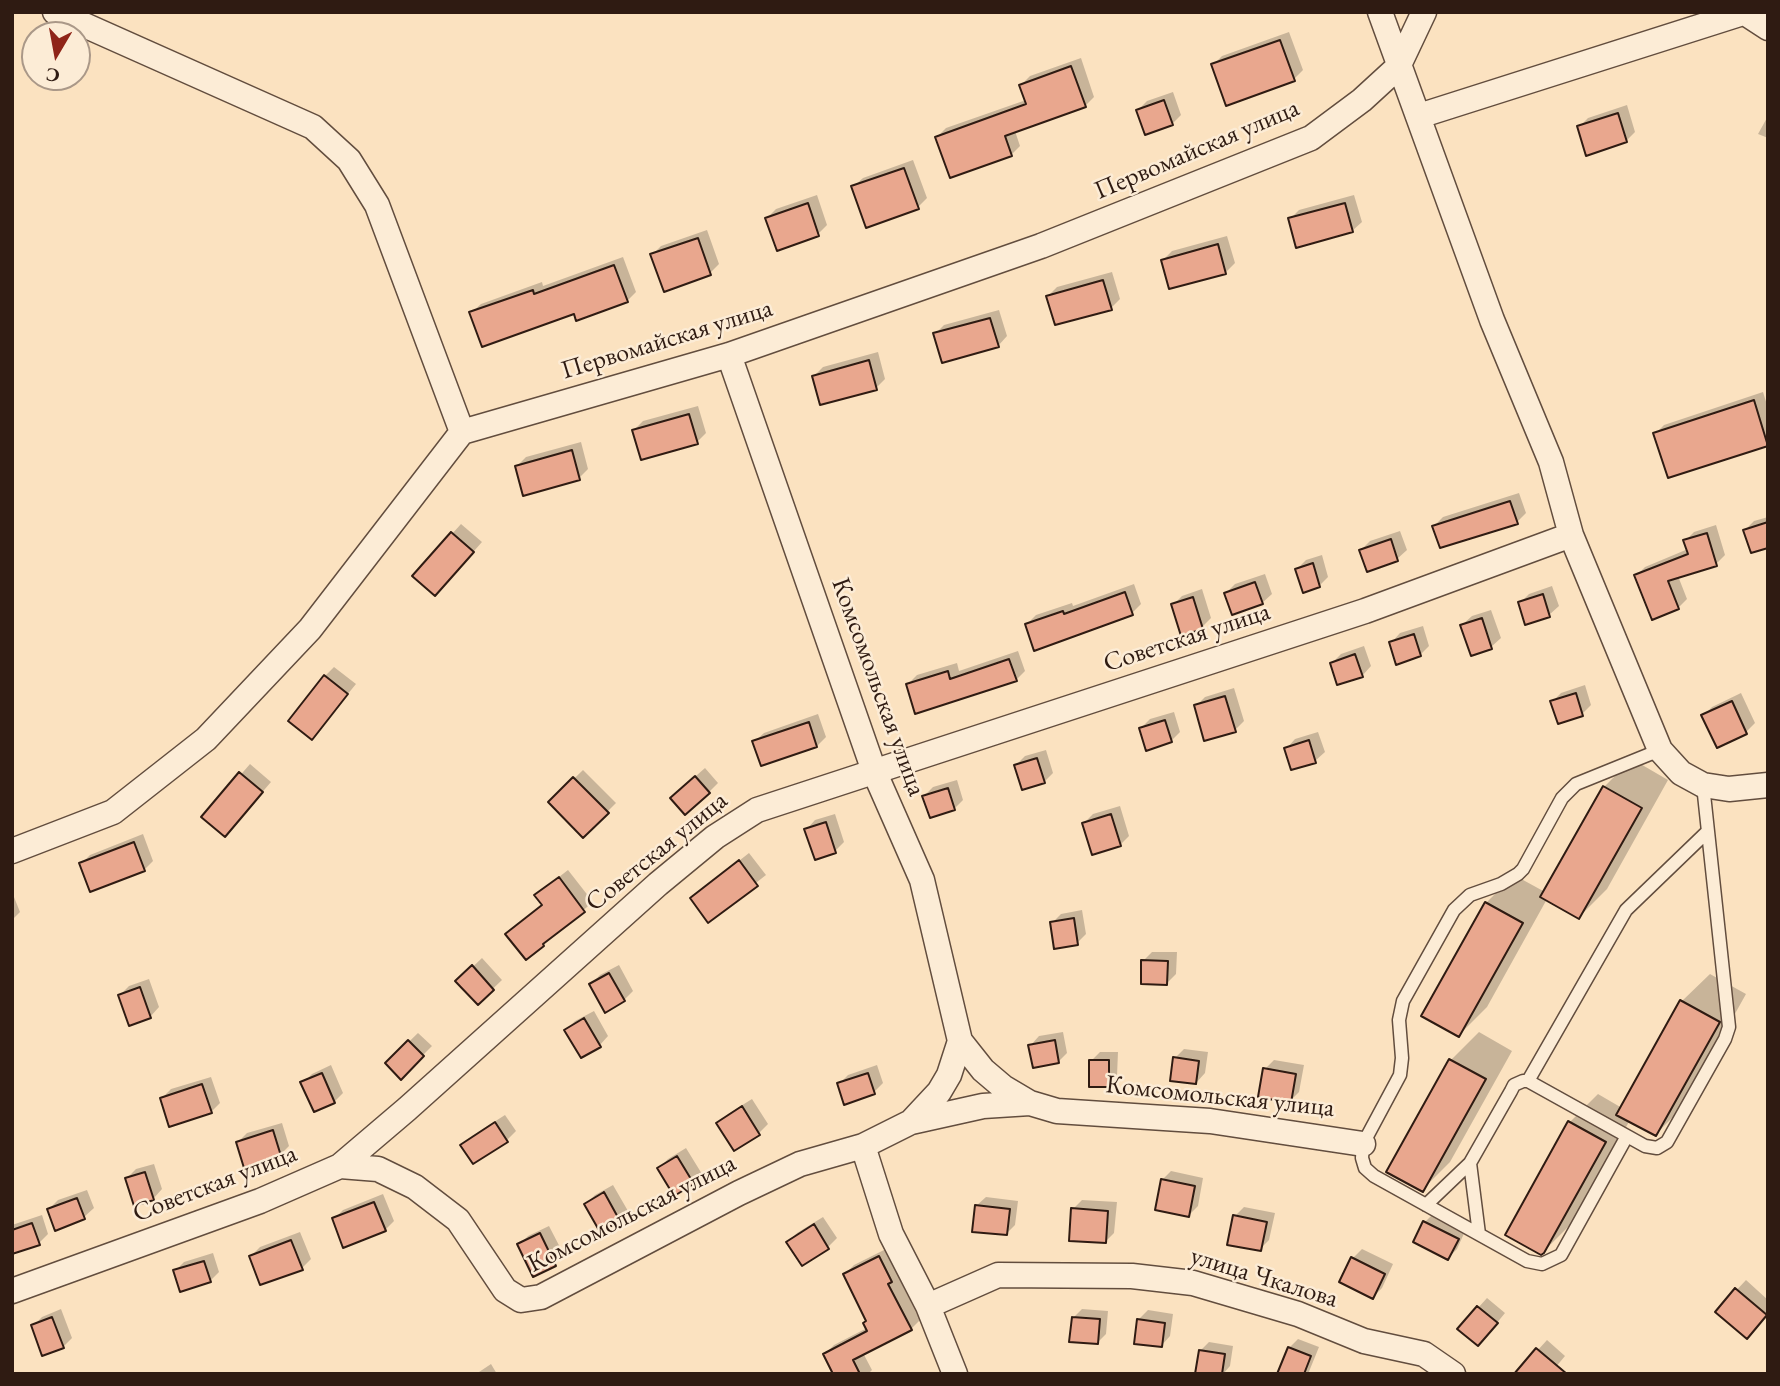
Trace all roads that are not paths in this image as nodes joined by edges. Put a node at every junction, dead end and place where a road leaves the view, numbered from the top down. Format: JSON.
{"nodes":[{"id":1,"x":55,"y":12,"type":"edge"},
{"id":2,"x":1380,"y":12,"type":"edge"},
{"id":3,"x":1424,"y":12,"type":"edge"},
{"id":4,"x":1745,"y":13,"type":"edge"},
{"id":5,"x":1768,"y":28,"type":"edge"},
{"id":6,"x":1398,"y":67,"type":"junction"},
{"id":7,"x":1419,"y":116,"type":"junction"},
{"id":8,"x":729,"y":355,"type":"junction"},
{"id":9,"x":462,"y":432,"type":"junction"},
{"id":10,"x":1571,"y":536,"type":"junction"},
{"id":11,"x":1660,"y":750,"type":"junction"},
{"id":12,"x":874,"y":771,"type":"junction"},
{"id":13,"x":1703,"y":785,"type":"junction"},
{"id":14,"x":1768,"y":785,"type":"edge"},
{"id":15,"x":1708,"y":831,"type":"junction"},
{"id":16,"x":12,"y":851,"type":"edge"},
{"id":17,"x":960,"y":1041,"type":"junction"},
{"id":18,"x":1528,"y":1081,"type":"junction"},
{"id":19,"x":1030,"y":1103,"type":"junction"},
{"id":20,"x":911,"y":1122,"type":"junction"},
{"id":21,"x":1627,"y":1136,"type":"junction"},
{"id":22,"x":1363,"y":1144,"type":"junction"},
{"id":23,"x":863,"y":1146,"type":"junction"},
{"id":24,"x":1470,"y":1163,"type":"junction"},
{"id":25,"x":340,"y":1166,"type":"junction"},
{"id":26,"x":1426,"y":1205,"type":"junction"},
{"id":27,"x":1479,"y":1234,"type":"junction"},
{"id":28,"x":12,"y":1291,"type":"edge"},
{"id":29,"x":929,"y":1306,"type":"junction"},
{"id":30,"x":956,"y":1374,"type":"edge"},
{"id":31,"x":1453,"y":1374,"type":"edge"}],
"edges":[{"from":1,"to":9,"type":"street"},
{"from":2,"to":6,"type":"street"},
{"from":3,"to":6,"type":"street","name":"Первомайская улица"},
{"from":4,"to":5,"type":"street"},
{"from":4,"to":7,"type":"street"},
{"from":6,"to":7,"type":"street"},
{"from":6,"to":8,"type":"street","name":"Первомайская улица"},
{"from":7,"to":10,"type":"street"},
{"from":8,"to":9,"type":"street","name":"Первомайская улица"},
{"from":8,"to":12,"type":"street","name":"Комсомольская улица"},
{"from":9,"to":16,"type":"street"},
{"from":10,"to":11,"type":"street"},
{"from":10,"to":12,"type":"street","name":"Советская улица"},
{"from":11,"to":13,"type":"street"},
{"from":11,"to":22,"type":"lane"},
{"from":12,"to":17,"type":"street","name":"Комсомольская улица"},
{"from":12,"to":25,"type":"street","name":"Советская улица"},
{"from":13,"to":14,"type":"street"},
{"from":13,"to":15,"type":"lane"},
{"from":15,"to":18,"type":"lane"},
{"from":15,"to":21,"type":"lane"},
{"from":17,"to":19,"type":"street","name":"Комсомольская улица"},
{"from":17,"to":20,"type":"street","name":"Комсомольская улица"},
{"from":18,"to":21,"type":"lane"},
{"from":18,"to":24,"type":"lane"},
{"from":19,"to":20,"type":"street","name":"Комсомольская улица"},
{"from":19,"to":22,"type":"street","name":"Комсомольская улица"},
{"from":20,"to":23,"type":"street","name":"Комсомольская улица"},
{"from":21,"to":27,"type":"lane"},
{"from":22,"to":26,"type":"lane"},
{"from":23,"to":25,"type":"street","name":"Комсомольская улица"},
{"from":23,"to":29,"type":"street"},
{"from":24,"to":26,"type":"lane"},
{"from":24,"to":27,"type":"lane"},
{"from":25,"to":28,"type":"street","name":"Советская улица"},
{"from":26,"to":27,"type":"lane"},
{"from":29,"to":30,"type":"street"},
{"from":29,"to":31,"type":"street","name":"улица Чкалова"}]}
